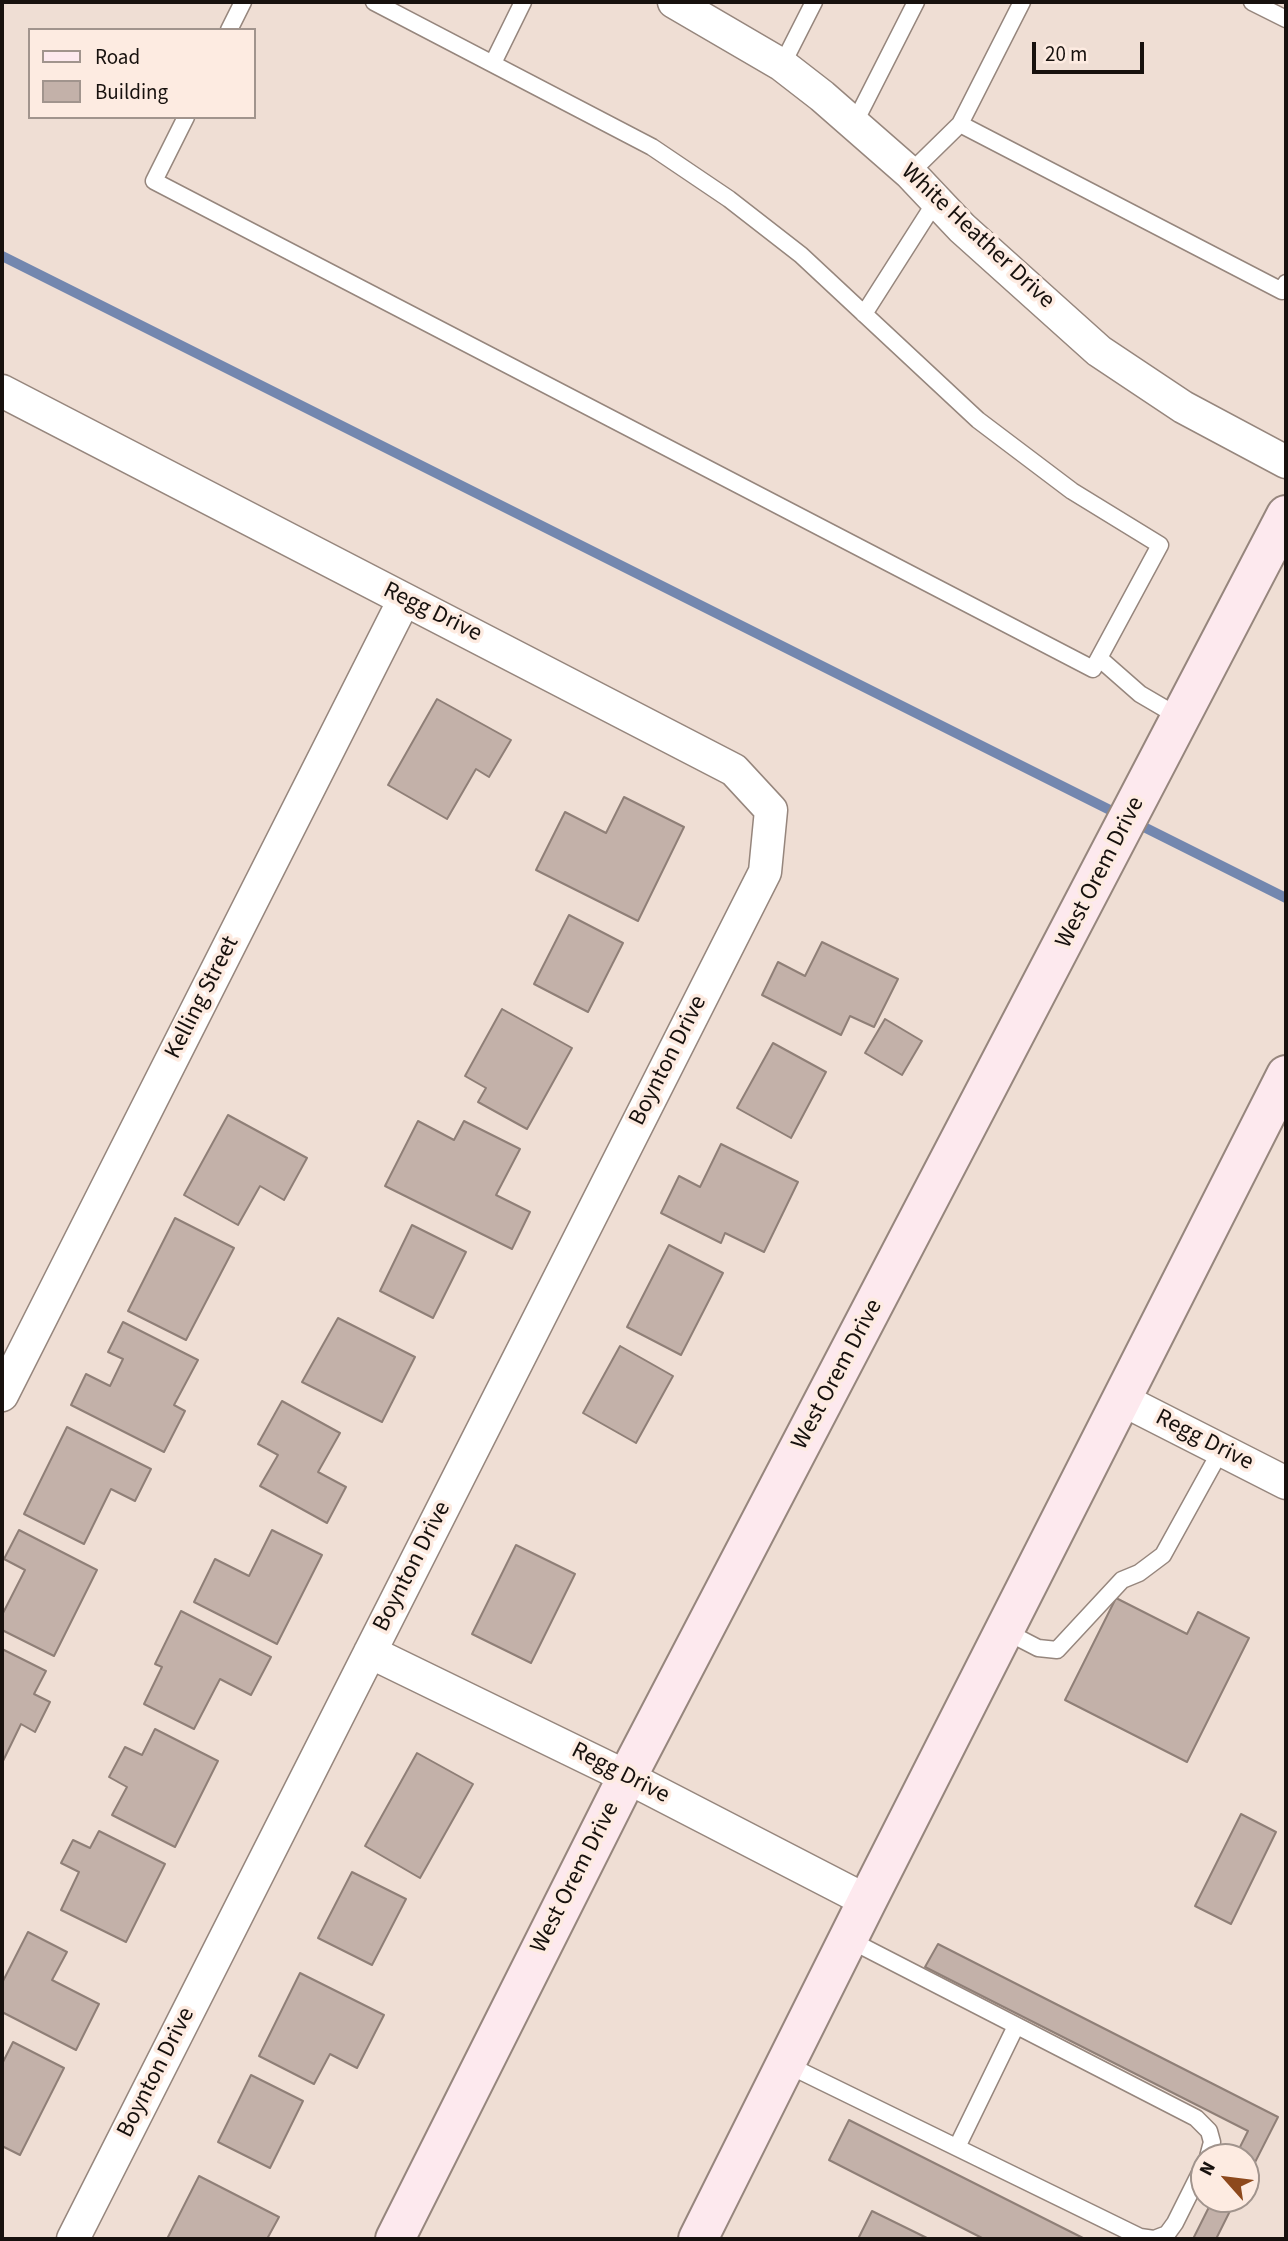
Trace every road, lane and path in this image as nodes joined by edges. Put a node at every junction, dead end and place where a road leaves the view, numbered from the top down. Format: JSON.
{"nodes":[{"id":1,"x":243,"y":2,"type":"edge"},
{"id":2,"x":374,"y":2,"type":"edge"},
{"id":3,"x":523,"y":2,"type":"edge"},
{"id":4,"x":674,"y":2,"type":"edge"},
{"id":5,"x":814,"y":2,"type":"edge"},
{"id":6,"x":916,"y":2,"type":"edge"},
{"id":7,"x":1022,"y":2,"type":"edge"},
{"id":8,"x":1252,"y":2,"type":"edge"},
{"id":9,"x":1286,"y":19,"type":"edge"},
{"id":10,"x":230,"y":28,"type":"edge"},
{"id":11,"x":493,"y":63,"type":"junction"},
{"id":12,"x":782,"y":65,"type":"junction"},
{"id":13,"x":185,"y":119,"type":"edge"},
{"id":14,"x":854,"y":124,"type":"junction"},
{"id":15,"x":960,"y":124,"type":"junction"},
{"id":16,"x":910,"y":173,"type":"junction"},
{"id":17,"x":936,"y":201,"type":"junction"},
{"id":18,"x":1286,"y":283,"type":"edge"},
{"id":19,"x":864,"y":314,"type":"junction"},
{"id":20,"x":2,"y":391,"type":"edge"},
{"id":21,"x":1286,"y":462,"type":"edge"},
{"id":22,"x":1286,"y":514,"type":"edge"},
{"id":23,"x":404,"y":600,"type":"junction"},
{"id":24,"x":1099,"y":658,"type":"junction"},
{"id":25,"x":1173,"y":733,"type":"junction"},
{"id":26,"x":753,"y":895,"type":"joint"},
{"id":27,"x":1286,"y":1075,"type":"edge"},
{"id":28,"x":2,"y":1395,"type":"edge"},
{"id":29,"x":1123,"y":1399,"type":"junction"},
{"id":30,"x":1221,"y":1450,"type":"junction"},
{"id":31,"x":1286,"y":1483,"type":"edge"},
{"id":32,"x":1004,"y":1631,"type":"junction"},
{"id":33,"x":370,"y":1652,"type":"junction"},
{"id":34,"x":627,"y":1777,"type":"junction"},
{"id":35,"x":867,"y":1901,"type":"junction"},
{"id":36,"x":848,"y":1940,"type":"junction"},
{"id":37,"x":1016,"y":2026,"type":"junction"},
{"id":38,"x":786,"y":2064,"type":"junction"},
{"id":39,"x":1212,"y":2143,"type":"edge"},
{"id":40,"x":957,"y":2147,"type":"junction"},
{"id":41,"x":1190,"y":2193,"type":"edge"},
{"id":42,"x":73,"y":2239,"type":"edge"},
{"id":43,"x":395,"y":2239,"type":"edge"},
{"id":44,"x":698,"y":2239,"type":"edge"}],
"edges":[{"from":1,"to":10,"type":"lane"},
{"from":2,"to":11,"type":"lane"},
{"from":3,"to":11,"type":"lane"},
{"from":4,"to":12,"type":"street","name":"White Heather Drive"},
{"from":5,"to":12,"type":"lane"},
{"from":6,"to":14,"type":"lane"},
{"from":7,"to":15,"type":"lane"},
{"from":8,"to":9,"type":"lane"},
{"from":11,"to":19,"type":"lane"},
{"from":12,"to":14,"type":"street","name":"White Heather Drive"},
{"from":13,"to":24,"type":"lane"},
{"from":14,"to":16,"type":"street","name":"White Heather Drive"},
{"from":15,"to":16,"type":"lane"},
{"from":15,"to":18,"type":"lane"},
{"from":16,"to":17,"type":"street","name":"White Heather Drive"},
{"from":17,"to":19,"type":"lane"},
{"from":17,"to":21,"type":"street","name":"White Heather Drive"},
{"from":19,"to":24,"type":"lane"},
{"from":20,"to":23,"type":"street","name":"Regg Drive"},
{"from":22,"to":25,"type":"main road","name":"West Orem Drive"},
{"from":23,"to":26,"type":"street","name":"Regg Drive"},
{"from":23,"to":28,"type":"street","name":"Kelling Street"},
{"from":24,"to":25,"type":"lane"},
{"from":25,"to":34,"type":"main road","name":"West Orem Drive"},
{"from":26,"to":33,"type":"street","name":"Boynton Drive"},
{"from":27,"to":29,"type":"main road"},
{"from":29,"to":30,"type":"street","name":"Regg Drive"},
{"from":29,"to":32,"type":"main road"},
{"from":30,"to":31,"type":"street","name":"Regg Drive"},
{"from":30,"to":32,"type":"lane"},
{"from":32,"to":35,"type":"main road"},
{"from":33,"to":34,"type":"street","name":"Regg Drive"},
{"from":33,"to":42,"type":"street","name":"Boynton Drive"},
{"from":34,"to":35,"type":"street","name":"Regg Drive"},
{"from":34,"to":43,"type":"main road","name":"West Orem Drive"},
{"from":35,"to":36,"type":"main road"},
{"from":36,"to":37,"type":"lane"},
{"from":36,"to":38,"type":"main road"},
{"from":37,"to":39,"type":"lane"},
{"from":37,"to":40,"type":"lane"},
{"from":38,"to":40,"type":"lane"},
{"from":38,"to":44,"type":"main road"},
{"from":40,"to":41,"type":"lane"}]}
